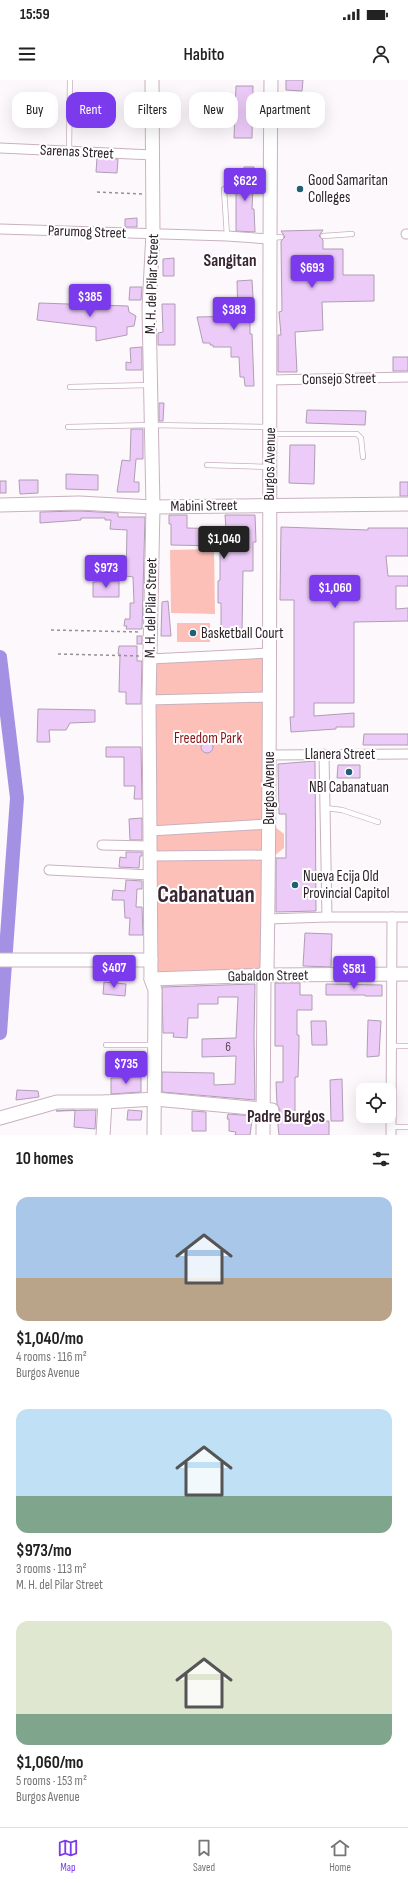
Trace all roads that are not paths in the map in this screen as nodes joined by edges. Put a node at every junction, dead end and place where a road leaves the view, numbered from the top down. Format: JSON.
{"nodes":[{"id":1,"x":70,"y":80,"type":"edge"},
{"id":2,"x":152,"y":80,"type":"edge"},
{"id":3,"x":271,"y":80,"type":"edge"},
{"id":4,"x":70,"y":92,"type":"edge"},
{"id":5,"x":70,"y":128,"type":"edge"},
{"id":6,"x":0,"y":148,"type":"edge"},
{"id":7,"x":69,"y":151,"type":"junction"},
{"id":8,"x":153,"y":156,"type":"junction"},
{"id":9,"x":224,"y":189,"type":"dead end"},
{"id":10,"x":0,"y":229,"type":"edge"},
{"id":11,"x":154,"y":234,"type":"junction"},
{"id":12,"x":352,"y":234,"type":"dead end"},
{"id":13,"x":227,"y":236,"type":"junction"},
{"id":14,"x":323,"y":236,"type":"dead end"},
{"id":15,"x":275,"y":238,"type":"junction"},
{"id":16,"x":408,"y":378,"type":"edge"},
{"id":17,"x":270,"y":380,"type":"junction"},
{"id":18,"x":151,"y":386,"type":"junction"},
{"id":19,"x":70,"y":387,"type":"dead end"},
{"id":20,"x":152,"y":425,"type":"junction"},
{"id":21,"x":68,"y":427,"type":"dead end"},
{"id":22,"x":270,"y":430,"type":"junction"},
{"id":23,"x":363,"y":458,"type":"dead end"},
{"id":24,"x":207,"y":465,"type":"dead end"},
{"id":25,"x":270,"y":467,"type":"junction"},
{"id":26,"x":408,"y":504,"type":"edge"},
{"id":27,"x":0,"y":505,"type":"edge"},
{"id":28,"x":269,"y":506,"type":"junction"},
{"id":29,"x":153,"y":507,"type":"junction"},
{"id":30,"x":269,"y":653,"type":"junction"},
{"id":31,"x":150,"y":657,"type":"junction"},
{"id":32,"x":269,"y":697,"type":"junction"},
{"id":33,"x":149,"y":700,"type":"junction"},
{"id":34,"x":324,"y":754,"type":"junction"},
{"id":35,"x":408,"y":754,"type":"edge"},
{"id":36,"x":271,"y":755,"type":"dead end"},
{"id":37,"x":325,"y":808,"type":"junction"},
{"id":38,"x":378,"y":822,"type":"dead end"},
{"id":39,"x":269,"y":824,"type":"junction"},
{"id":40,"x":150,"y":831,"type":"junction"},
{"id":41,"x":102,"y":845,"type":"dead end"},
{"id":42,"x":150,"y":851,"type":"junction"},
{"id":43,"x":269,"y":854,"type":"junction"},
{"id":44,"x":49,"y":870,"type":"dead end"},
{"id":45,"x":150,"y":875,"type":"junction"},
{"id":46,"x":327,"y":916,"type":"junction"},
{"id":47,"x":392,"y":917,"type":"junction"},
{"id":48,"x":408,"y":917,"type":"edge"},
{"id":49,"x":268,"y":919,"type":"junction"},
{"id":50,"x":0,"y":960,"type":"edge"},
{"id":51,"x":151,"y":960,"type":"junction"},
{"id":52,"x":267,"y":973,"type":"junction"},
{"id":53,"x":393,"y":974,"type":"junction"},
{"id":54,"x":408,"y":974,"type":"edge"},
{"id":55,"x":151,"y":980,"type":"junction"},
{"id":56,"x":106,"y":1045,"type":"dead end"},
{"id":57,"x":155,"y":1045,"type":"junction"},
{"id":58,"x":392,"y":1046,"type":"junction"},
{"id":59,"x":408,"y":1046,"type":"edge"},
{"id":60,"x":155,"y":1099,"type":"junction"},
{"id":61,"x":105,"y":1102,"type":"junction"},
{"id":62,"x":268,"y":1110,"type":"junction"},
{"id":63,"x":3,"y":1117,"type":"edge"},
{"id":64,"x":408,"y":1127,"type":"edge"},
{"id":65,"x":391,"y":1131,"type":"edge"},
{"id":66,"x":102,"y":1135,"type":"edge"},
{"id":67,"x":154,"y":1135,"type":"edge"},
{"id":68,"x":263,"y":1135,"type":"edge"},
{"id":69,"x":271,"y":1135,"type":"edge"}],
"edges":[{"from":1,"to":4,"type":"lane"},
{"from":2,"to":8,"type":"main road","name":"M. H. del Pilar Street"},
{"from":3,"to":15,"type":"main road","name":"Burgos Avenue"},
{"from":5,"to":7,"type":"lane"},
{"from":6,"to":7,"type":"street","name":"Sarenas Street"},
{"from":7,"to":8,"type":"street","name":"Sarenas Street"},
{"from":8,"to":11,"type":"main road","name":"M. H. del Pilar Street"},
{"from":9,"to":13,"type":"lane"},
{"from":10,"to":11,"type":"street","name":"Parumog Street"},
{"from":11,"to":13,"type":"street","name":"Parumog Street"},
{"from":11,"to":18,"type":"main road","name":"M. H. del Pilar Street"},
{"from":12,"to":14,"type":"lane"},
{"from":13,"to":15,"type":"street","name":"Parumog Street"},
{"from":15,"to":17,"type":"main road","name":"Burgos Avenue"},
{"from":16,"to":17,"type":"street","name":"Consejo Street"},
{"from":17,"to":22,"type":"main road","name":"Burgos Avenue"},
{"from":18,"to":19,"type":"lane"},
{"from":18,"to":20,"type":"main road","name":"M. H. del Pilar Street"},
{"from":20,"to":21,"type":"lane"},
{"from":20,"to":22,"type":"lane"},
{"from":20,"to":29,"type":"main road","name":"M. H. del Pilar Street"},
{"from":22,"to":23,"type":"lane"},
{"from":22,"to":25,"type":"main road","name":"Burgos Avenue"},
{"from":24,"to":25,"type":"lane"},
{"from":25,"to":28,"type":"main road","name":"Burgos Avenue"},
{"from":26,"to":28,"type":"main road","name":"Mabini Street"},
{"from":27,"to":29,"type":"main road","name":"Mabini Street"},
{"from":28,"to":29,"type":"main road","name":"Mabini Street"},
{"from":28,"to":30,"type":"main road","name":"Burgos Avenue"},
{"from":29,"to":31,"type":"main road","name":"M. H. del Pilar Street"},
{"from":30,"to":31,"type":"street"},
{"from":30,"to":32,"type":"main road","name":"Burgos Avenue"},
{"from":31,"to":33,"type":"main road","name":"M. H. del Pilar Street"},
{"from":32,"to":33,"type":"street"},
{"from":32,"to":39,"type":"main road","name":"Burgos Avenue"},
{"from":33,"to":40,"type":"main road","name":"M. H. del Pilar Street"},
{"from":34,"to":35,"type":"street","name":"Llanera Street"},
{"from":34,"to":36,"type":"street","name":"Llanera Street"},
{"from":34,"to":37,"type":"street"},
{"from":37,"to":38,"type":"lane"},
{"from":37,"to":46,"type":"street"},
{"from":39,"to":40,"type":"street"},
{"from":39,"to":43,"type":"main road","name":"Burgos Avenue"},
{"from":40,"to":42,"type":"main road","name":"M. H. del Pilar Street"},
{"from":41,"to":42,"type":"street"},
{"from":42,"to":43,"type":"street"},
{"from":42,"to":45,"type":"main road","name":"M. H. del Pilar Street"},
{"from":43,"to":49,"type":"main road","name":"Burgos Avenue"},
{"from":44,"to":45,"type":"street"},
{"from":45,"to":51,"type":"main road","name":"M. H. del Pilar Street"},
{"from":46,"to":47,"type":"street"},
{"from":46,"to":49,"type":"street"},
{"from":47,"to":48,"type":"street"},
{"from":47,"to":53,"type":"street"},
{"from":49,"to":52,"type":"main road","name":"Burgos Avenue"},
{"from":50,"to":51,"type":"main road"},
{"from":51,"to":55,"type":"main road","name":"M. H. del Pilar Street"},
{"from":52,"to":53,"type":"main road","name":"Gabaldon Street"},
{"from":52,"to":55,"type":"main road","name":"Gabaldon Street"},
{"from":52,"to":62,"type":"main road","name":"Burgos Avenue"},
{"from":53,"to":54,"type":"main road","name":"Gabaldon Street"},
{"from":53,"to":58,"type":"street"},
{"from":55,"to":57,"type":"main road","name":"M. H. del Pilar Street"},
{"from":56,"to":57,"type":"lane"},
{"from":57,"to":60,"type":"main road","name":"M. H. del Pilar Street"},
{"from":58,"to":59,"type":"lane"},
{"from":58,"to":65,"type":"street"},
{"from":60,"to":61,"type":"main road"},
{"from":60,"to":62,"type":"main road"},
{"from":60,"to":67,"type":"main road","name":"M. H. del Pilar Street"},
{"from":61,"to":63,"type":"main road"},
{"from":61,"to":66,"type":"main road"},
{"from":62,"to":68,"type":"main road","name":"Burgos Avenue"},
{"from":62,"to":69,"type":"main road","name":"Burgos Avenue"},
{"from":64,"to":65,"type":"lane"}]}
